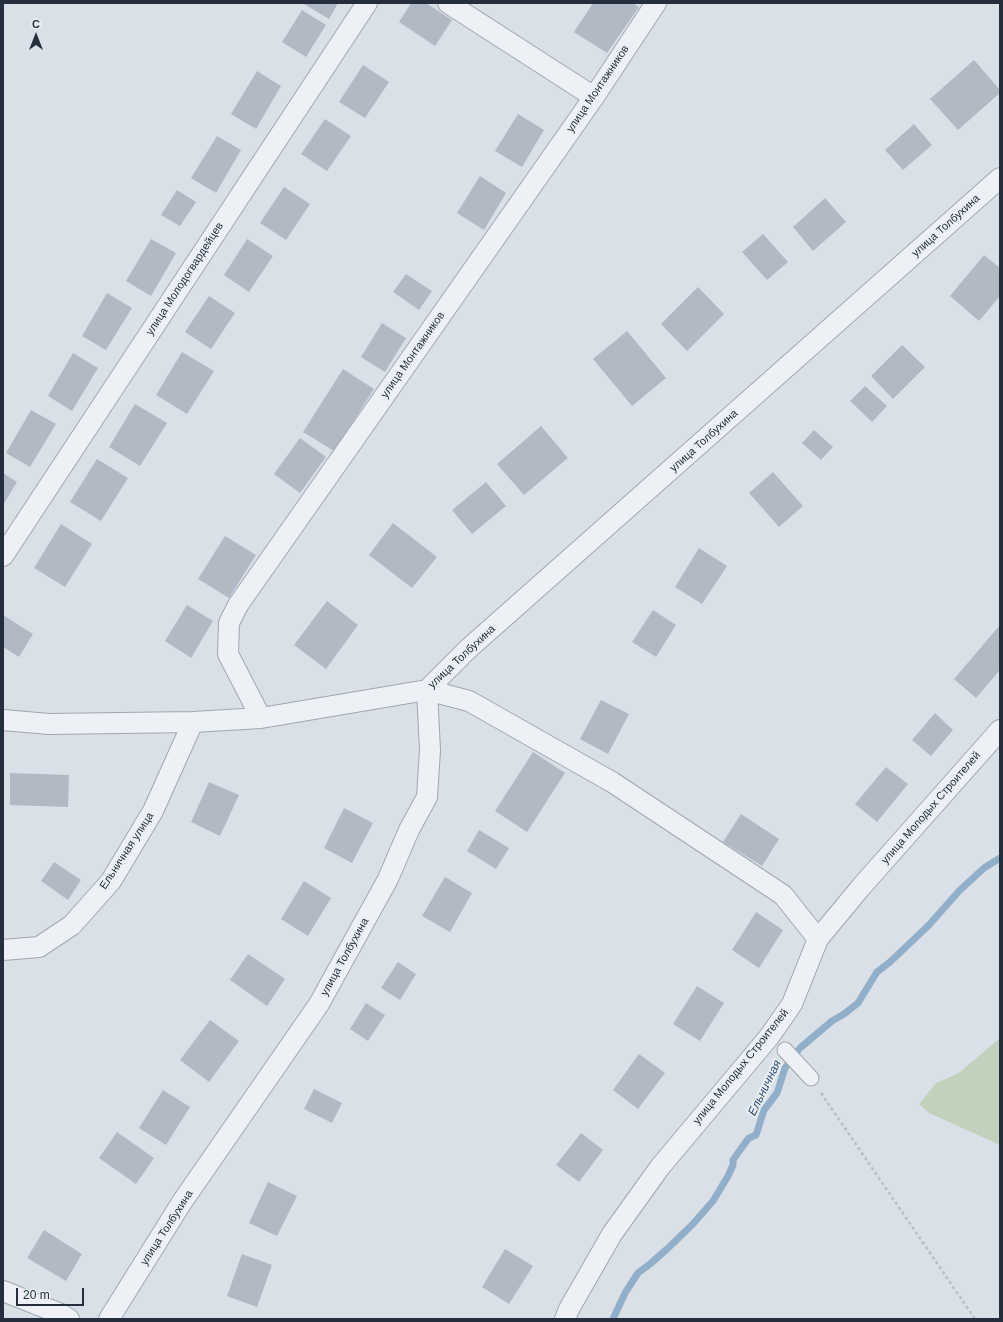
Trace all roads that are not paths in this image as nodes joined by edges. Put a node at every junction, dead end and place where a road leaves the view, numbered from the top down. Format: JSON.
{"nodes":[{"id":1,"x":367,"y":3,"type":"edge"},
{"id":2,"x":448,"y":3,"type":"edge"},
{"id":3,"x":656,"y":3,"type":"edge"},
{"id":4,"x":594,"y":97,"type":"junction"},
{"id":5,"x":1000,"y":178,"type":"edge"},
{"id":6,"x":3,"y":556,"type":"edge"},
{"id":7,"x":427,"y":690,"type":"junction"},
{"id":8,"x":261,"y":718,"type":"junction"},
{"id":9,"x":3,"y":720,"type":"edge"},
{"id":10,"x":193,"y":722,"type":"junction"},
{"id":11,"x":1000,"y":730,"type":"edge"},
{"id":12,"x":818,"y":939,"type":"junction"},
{"id":13,"x":3,"y":950,"type":"edge"},
{"id":14,"x":785,"y":1050,"type":"dead end"},
{"id":15,"x":811,"y":1078,"type":"road end"},
{"id":16,"x":3,"y":1291,"type":"edge"},
{"id":17,"x":69,"y":1319,"type":"edge"},
{"id":18,"x":109,"y":1319,"type":"edge"},
{"id":19,"x":565,"y":1319,"type":"edge"}],
"edges":[{"from":1,"to":6,"type":"street","name":"улица Молодогвардейцев"},
{"from":2,"to":4,"type":"street"},
{"from":3,"to":4,"type":"street","name":"улица Монтажников"},
{"from":4,"to":8,"type":"street","name":"улица Монтажников"},
{"from":5,"to":7,"type":"street","name":"улица Толбухина"},
{"from":7,"to":8,"type":"street"},
{"from":7,"to":12,"type":"street"},
{"from":7,"to":18,"type":"street","name":"улица Толбухина"},
{"from":8,"to":10,"type":"street"},
{"from":9,"to":10,"type":"street"},
{"from":10,"to":13,"type":"street","name":"Ельничная улица"},
{"from":11,"to":12,"type":"street","name":"улица Молодых Строителей"},
{"from":12,"to":19,"type":"street","name":"улица Молодых Строителей"},
{"from":14,"to":15,"type":"street"},
{"from":16,"to":17,"type":"street"}]}
